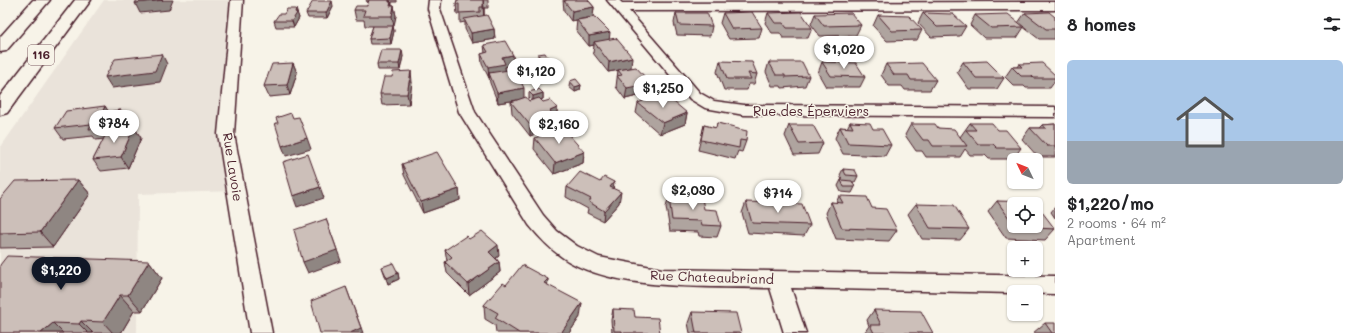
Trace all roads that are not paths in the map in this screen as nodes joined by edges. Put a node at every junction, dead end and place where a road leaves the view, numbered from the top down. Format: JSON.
{"nodes":[{"id":1,"x":42,"y":0,"type":"edge"},
{"id":2,"x":83,"y":0,"type":"edge"},
{"id":3,"x":237,"y":0,"type":"edge"},
{"id":4,"x":435,"y":0,"type":"edge"},
{"id":5,"x":616,"y":4,"type":"edge"},
{"id":6,"x":1055,"y":6,"type":"edge"},
{"id":7,"x":0,"y":47,"type":"edge"},
{"id":8,"x":0,"y":109,"type":"edge"},
{"id":9,"x":1055,"y":112,"type":"edge"},
{"id":10,"x":778,"y":280,"type":"junction"},
{"id":11,"x":1055,"y":285,"type":"edge"},
{"id":12,"x":261,"y":333,"type":"edge"},
{"id":13,"x":795,"y":333,"type":"edge"}],
"edges":[{"from":1,"to":7,"type":"main road"},
{"from":2,"to":8,"type":"main road","number":"116"},
{"from":3,"to":12,"type":"street","name":"Rue Lavoie"},
{"from":4,"to":10,"type":"street","name":"Rue Chateaubriand"},
{"from":5,"to":6,"type":"street"},
{"from":5,"to":9,"type":"street","name":"Rue des Éperviers"},
{"from":10,"to":11,"type":"street","name":"Rue Chateaubriand"},
{"from":10,"to":13,"type":"street"}]}
